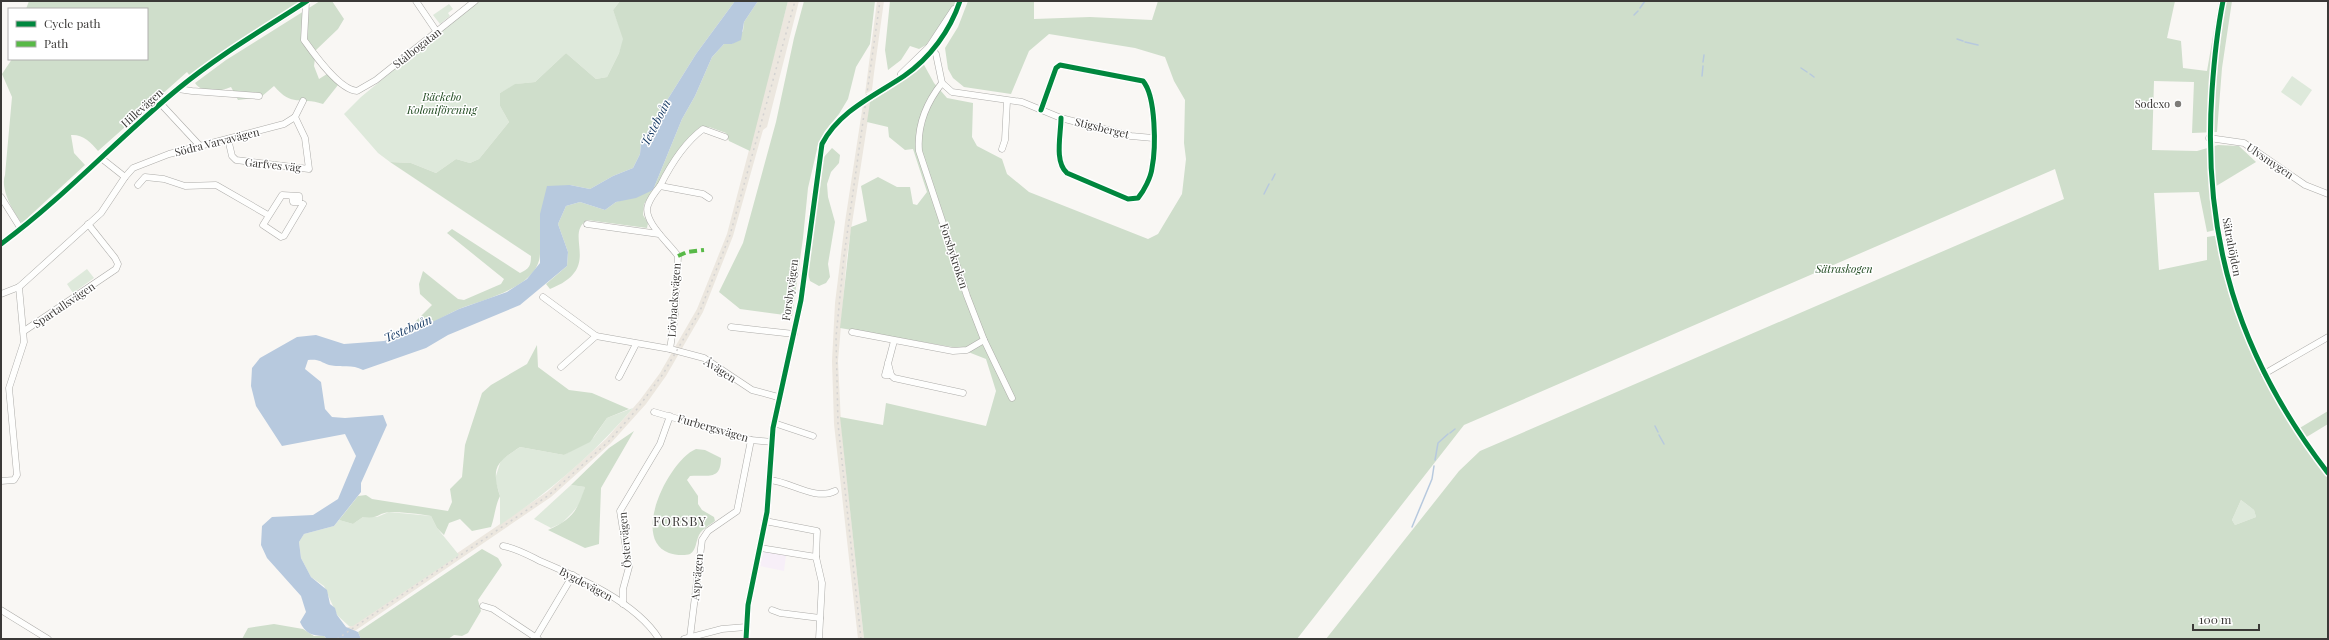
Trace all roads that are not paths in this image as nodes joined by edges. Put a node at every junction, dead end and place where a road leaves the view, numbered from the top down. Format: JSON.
{"nodes":[{"id":1,"x":416,"y":1,"type":"edge"},
{"id":2,"x":475,"y":1,"type":"edge"},
{"id":3,"x":959,"y":1,"type":"edge"},
{"id":4,"x":2223,"y":1,"type":"edge"},
{"id":5,"x":306,"y":2,"type":"edge"},
{"id":6,"x":437,"y":32,"type":"junction"},
{"id":7,"x":931,"y":49,"type":"junction"},
{"id":8,"x":942,"y":83,"type":"junction"},
{"id":9,"x":178,"y":89,"type":"junction"},
{"id":10,"x":259,"y":96,"type":"dead end"},
{"id":11,"x":303,"y":101,"type":"dead end"},
{"id":12,"x":1007,"y":101,"type":"junction"},
{"id":13,"x":161,"y":104,"type":"junction"},
{"id":14,"x":1041,"y":110,"type":"junction"},
{"id":15,"x":295,"y":118,"type":"junction"},
{"id":16,"x":1061,"y":118,"type":"junction"},
{"id":17,"x":725,"y":136,"type":"dead end"},
{"id":18,"x":1153,"y":138,"type":"junction"},
{"id":19,"x":2209,"y":138,"type":"junction"},
{"id":20,"x":228,"y":139,"type":"junction"},
{"id":21,"x":200,"y":146,"type":"junction"},
{"id":22,"x":1002,"y":149,"type":"dead end"},
{"id":23,"x":101,"y":158,"type":"junction"},
{"id":24,"x":125,"y":177,"type":"junction"},
{"id":25,"x":138,"y":185,"type":"dead end"},
{"id":26,"x":660,"y":186,"type":"junction"},
{"id":27,"x":2328,"y":194,"type":"edge"},
{"id":28,"x":292,"y":196,"type":"dead end"},
{"id":29,"x":1,"y":197,"type":"edge"},
{"id":30,"x":709,"y":198,"type":"dead end"},
{"id":31,"x":303,"y":204,"type":"dead end"},
{"id":32,"x":268,"y":215,"type":"junction"},
{"id":33,"x":88,"y":224,"type":"junction"},
{"id":34,"x":587,"y":224,"type":"dead end"},
{"id":35,"x":21,"y":229,"type":"junction"},
{"id":36,"x":659,"y":234,"type":"junction"},
{"id":37,"x":1,"y":244,"type":"edge"},
{"id":38,"x":19,"y":287,"type":"junction"},
{"id":39,"x":1,"y":294,"type":"edge"},
{"id":40,"x":543,"y":297,"type":"dead end"},
{"id":41,"x":731,"y":327,"type":"dead end"},
{"id":42,"x":24,"y":331,"type":"junction"},
{"id":43,"x":852,"y":332,"type":"dead end"},
{"id":44,"x":794,"y":334,"type":"junction"},
{"id":45,"x":596,"y":336,"type":"junction"},
{"id":46,"x":2328,"y":337,"type":"edge"},
{"id":47,"x":984,"y":340,"type":"junction"},
{"id":48,"x":894,"y":341,"type":"junction"},
{"id":49,"x":636,"y":344,"type":"junction"},
{"id":50,"x":670,"y":349,"type":"junction"},
{"id":51,"x":560,"y":367,"type":"dead end"},
{"id":52,"x":2264,"y":374,"type":"junction"},
{"id":53,"x":619,"y":376,"type":"dead end"},
{"id":54,"x":963,"y":393,"type":"dead end"},
{"id":55,"x":778,"y":397,"type":"junction"},
{"id":56,"x":1012,"y":398,"type":"dead end"},
{"id":57,"x":654,"y":412,"type":"dead end"},
{"id":58,"x":670,"y":416,"type":"junction"},
{"id":59,"x":774,"y":423,"type":"junction"},
{"id":60,"x":813,"y":436,"type":"dead end"},
{"id":61,"x":750,"y":440,"type":"junction"},
{"id":62,"x":772,"y":442,"type":"junction"},
{"id":63,"x":2328,"y":472,"type":"edge"},
{"id":64,"x":770,"y":480,"type":"junction"},
{"id":65,"x":1,"y":481,"type":"edge"},
{"id":66,"x":835,"y":491,"type":"dead end"},
{"id":67,"x":765,"y":521,"type":"junction"},
{"id":68,"x":503,"y":546,"type":"dead end"},
{"id":69,"x":760,"y":548,"type":"junction"},
{"id":70,"x":816,"y":557,"type":"junction"},
{"id":71,"x":573,"y":575,"type":"junction"},
{"id":72,"x":623,"y":604,"type":"junction"},
{"id":73,"x":482,"y":606,"type":"dead end"},
{"id":74,"x":1,"y":610,"type":"edge"},
{"id":75,"x":772,"y":610,"type":"dead end"},
{"id":76,"x":820,"y":618,"type":"junction"},
{"id":77,"x":746,"y":628,"type":"junction"},
{"id":78,"x":537,"y":638,"type":"edge"},
{"id":79,"x":687,"y":638,"type":"edge"},
{"id":80,"x":48,"y":639,"type":"edge"},
{"id":81,"x":658,"y":639,"type":"edge"},
{"id":82,"x":746,"y":639,"type":"edge"},
{"id":83,"x":819,"y":639,"type":"edge"}],
"edges":[{"from":1,"to":6,"type":"street"},
{"from":2,"to":6,"type":"street","name":"Stålbogatan"},
{"from":3,"to":7,"type":"street","name":"Forsbyvägen"},
{"from":4,"to":19,"type":"street","name":"Sätrahöjden"},
{"from":5,"to":6,"type":"street","name":"Stålbogatan"},
{"from":5,"to":9,"type":"street","name":"Hillevägen"},
{"from":7,"to":8,"type":"street"},
{"from":7,"to":44,"type":"street","name":"Forsbyvägen"},
{"from":8,"to":12,"type":"street","name":"Stigsberget"},
{"from":8,"to":47,"type":"street","name":"Forsbykroken"},
{"from":9,"to":10,"type":"street"},
{"from":9,"to":13,"type":"street","name":"Hillevägen"},
{"from":11,"to":15,"type":"street"},
{"from":12,"to":14,"type":"street","name":"Stigsberget"},
{"from":12,"to":22,"type":"street"},
{"from":13,"to":21,"type":"street"},
{"from":13,"to":23,"type":"street","name":"Hillevägen"},
{"from":14,"to":16,"type":"street","name":"Stigsberget"},
{"from":14,"to":18,"type":"street"},
{"from":15,"to":20,"type":"street","name":"Södra Varvavägen"},
{"from":15,"to":20,"type":"street","name":"Garfves väg"},
{"from":16,"to":18,"type":"street","name":"Stigsberget"},
{"from":16,"to":18,"type":"street"},
{"from":17,"to":26,"type":"street","name":"Lövbacksvägen"},
{"from":19,"to":27,"type":"street","name":"Ulvsmygen"},
{"from":19,"to":52,"type":"street","name":"Sätrahöjden"},
{"from":20,"to":21,"type":"street","name":"Södra Varvavägen"},
{"from":21,"to":24,"type":"street","name":"Södra Varvavägen"},
{"from":23,"to":24,"type":"street"},
{"from":23,"to":35,"type":"street","name":"Hillevägen"},
{"from":24,"to":33,"type":"street","name":"Södra Varvavägen"},
{"from":25,"to":32,"type":"street"},
{"from":26,"to":30,"type":"street"},
{"from":26,"to":36,"type":"street","name":"Lövbacksvägen"},
{"from":28,"to":32,"type":"street"},
{"from":29,"to":35,"type":"street"},
{"from":31,"to":32,"type":"street"},
{"from":33,"to":38,"type":"street","name":"Södra Varvavägen"},
{"from":33,"to":42,"type":"street","name":"Spartallsvägen"},
{"from":34,"to":36,"type":"street"},
{"from":35,"to":37,"type":"street","name":"Hillevägen"},
{"from":36,"to":50,"type":"street","name":"Lövbacksvägen"},
{"from":38,"to":39,"type":"street","name":"Södra Varvavägen"},
{"from":38,"to":42,"type":"street"},
{"from":40,"to":45,"type":"street","name":"Åvägen"},
{"from":41,"to":44,"type":"street"},
{"from":42,"to":65,"type":"street","name":"Spartallsvägen"},
{"from":43,"to":48,"type":"street"},
{"from":44,"to":55,"type":"street","name":"Forsbyvägen"},
{"from":45,"to":49,"type":"street","name":"Åvägen"},
{"from":45,"to":51,"type":"street"},
{"from":46,"to":52,"type":"street"},
{"from":47,"to":48,"type":"street"},
{"from":47,"to":56,"type":"street","name":"Forsbykroken"},
{"from":48,"to":54,"type":"street"},
{"from":49,"to":50,"type":"street","name":"Åvägen"},
{"from":49,"to":53,"type":"street"},
{"from":50,"to":55,"type":"street","name":"Åvägen"},
{"from":52,"to":63,"type":"street","name":"Sätrahöjden"},
{"from":55,"to":59,"type":"street","name":"Forsbyvägen"},
{"from":57,"to":58,"type":"street","name":"Furbergsvägen"},
{"from":58,"to":61,"type":"street","name":"Furbergsvägen"},
{"from":58,"to":72,"type":"street","name":"Östervägen"},
{"from":59,"to":60,"type":"street"},
{"from":59,"to":62,"type":"street","name":"Forsbyvägen"},
{"from":61,"to":62,"type":"street","name":"Furbergsvägen"},
{"from":61,"to":79,"type":"street","name":"Aspvägen"},
{"from":62,"to":64,"type":"street","name":"Forsbyvägen"},
{"from":64,"to":66,"type":"street"},
{"from":64,"to":67,"type":"street","name":"Forsbyvägen"},
{"from":67,"to":69,"type":"street","name":"Forsbyvägen"},
{"from":67,"to":70,"type":"street"},
{"from":68,"to":71,"type":"street","name":"Bygdevägen"},
{"from":69,"to":70,"type":"street"},
{"from":69,"to":77,"type":"street","name":"Forsbyvägen"},
{"from":70,"to":76,"type":"street"},
{"from":71,"to":72,"type":"street","name":"Bygdevägen"},
{"from":71,"to":78,"type":"street"},
{"from":72,"to":81,"type":"street","name":"Bygdevägen"},
{"from":73,"to":78,"type":"street"},
{"from":74,"to":80,"type":"street"},
{"from":75,"to":76,"type":"street"},
{"from":76,"to":83,"type":"street"},
{"from":77,"to":79,"type":"street"},
{"from":77,"to":82,"type":"street","name":"Forsbyvägen"}]}
